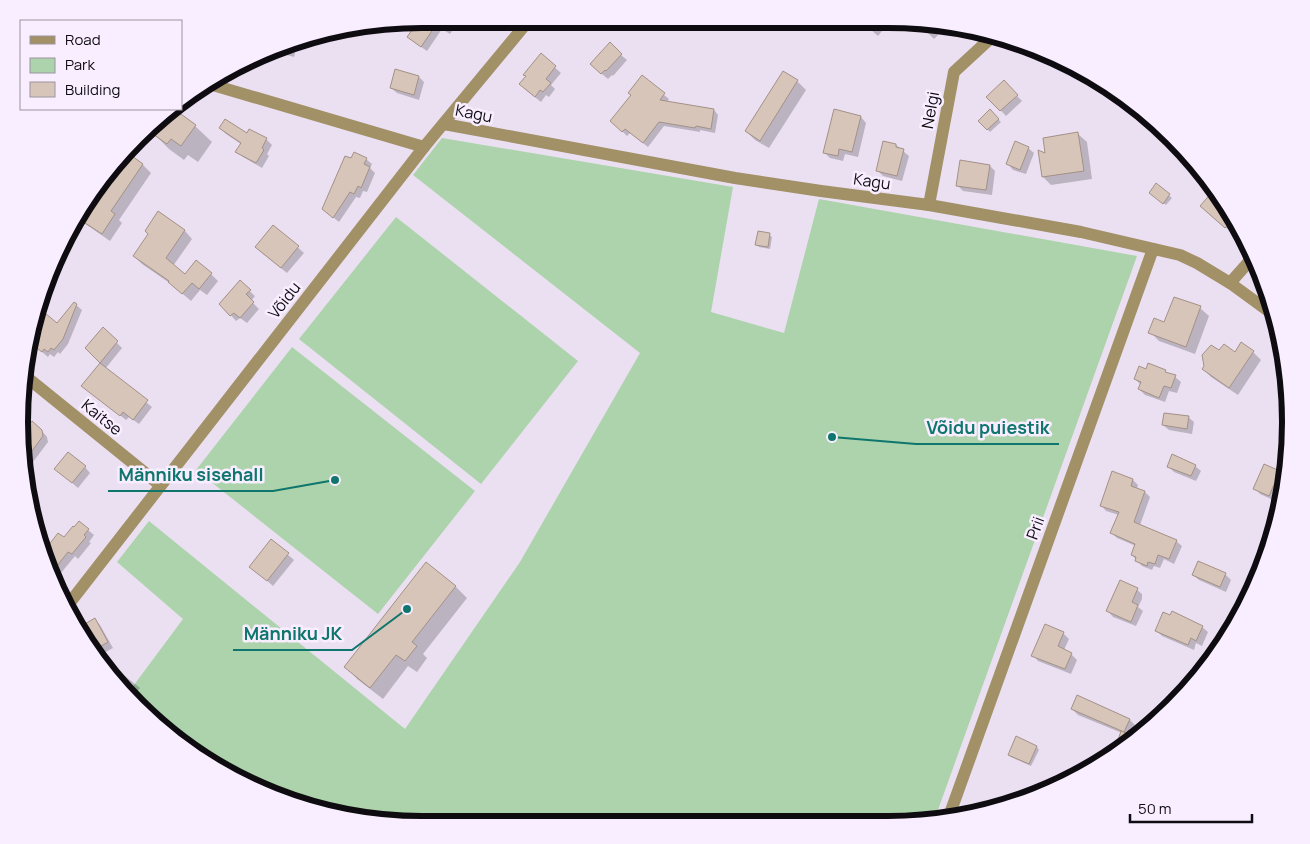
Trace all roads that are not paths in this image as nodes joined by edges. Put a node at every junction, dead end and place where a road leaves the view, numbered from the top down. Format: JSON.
{"nodes":[{"id":1,"x":523,"y":28,"type":"edge"},
{"id":2,"x":988,"y":41,"type":"edge"},
{"id":3,"x":216,"y":86,"type":"edge"},
{"id":4,"x":444,"y":124,"type":"junction"},
{"id":5,"x":424,"y":147,"type":"junction"},
{"id":6,"x":929,"y":205,"type":"junction"},
{"id":7,"x":1154,"y":249,"type":"junction"},
{"id":8,"x":1248,"y":263,"type":"edge"},
{"id":9,"x":1230,"y":284,"type":"junction"},
{"id":10,"x":1266,"y":310,"type":"edge"},
{"id":11,"x":30,"y":380,"type":"edge"},
{"id":12,"x":160,"y":485,"type":"junction"},
{"id":13,"x":71,"y":601,"type":"edge"},
{"id":14,"x":951,"y":811,"type":"edge"}],
"edges":[{"from":1,"to":4,"type":"street","name":"Võidu"},
{"from":2,"to":6,"type":"street","name":"Nelgi"},
{"from":3,"to":5,"type":"street"},
{"from":4,"to":5,"type":"street","name":"Võidu"},
{"from":4,"to":6,"type":"street","name":"Kagu"},
{"from":5,"to":12,"type":"street","name":"Võidu"},
{"from":6,"to":7,"type":"street","name":"Kagu"},
{"from":7,"to":9,"type":"street","name":"Kagu"},
{"from":7,"to":14,"type":"street","name":"Prii"},
{"from":8,"to":9,"type":"street"},
{"from":9,"to":10,"type":"street","name":"Kagu"},
{"from":11,"to":12,"type":"street","name":"Kaitse"},
{"from":12,"to":13,"type":"street","name":"Võidu"}]}
